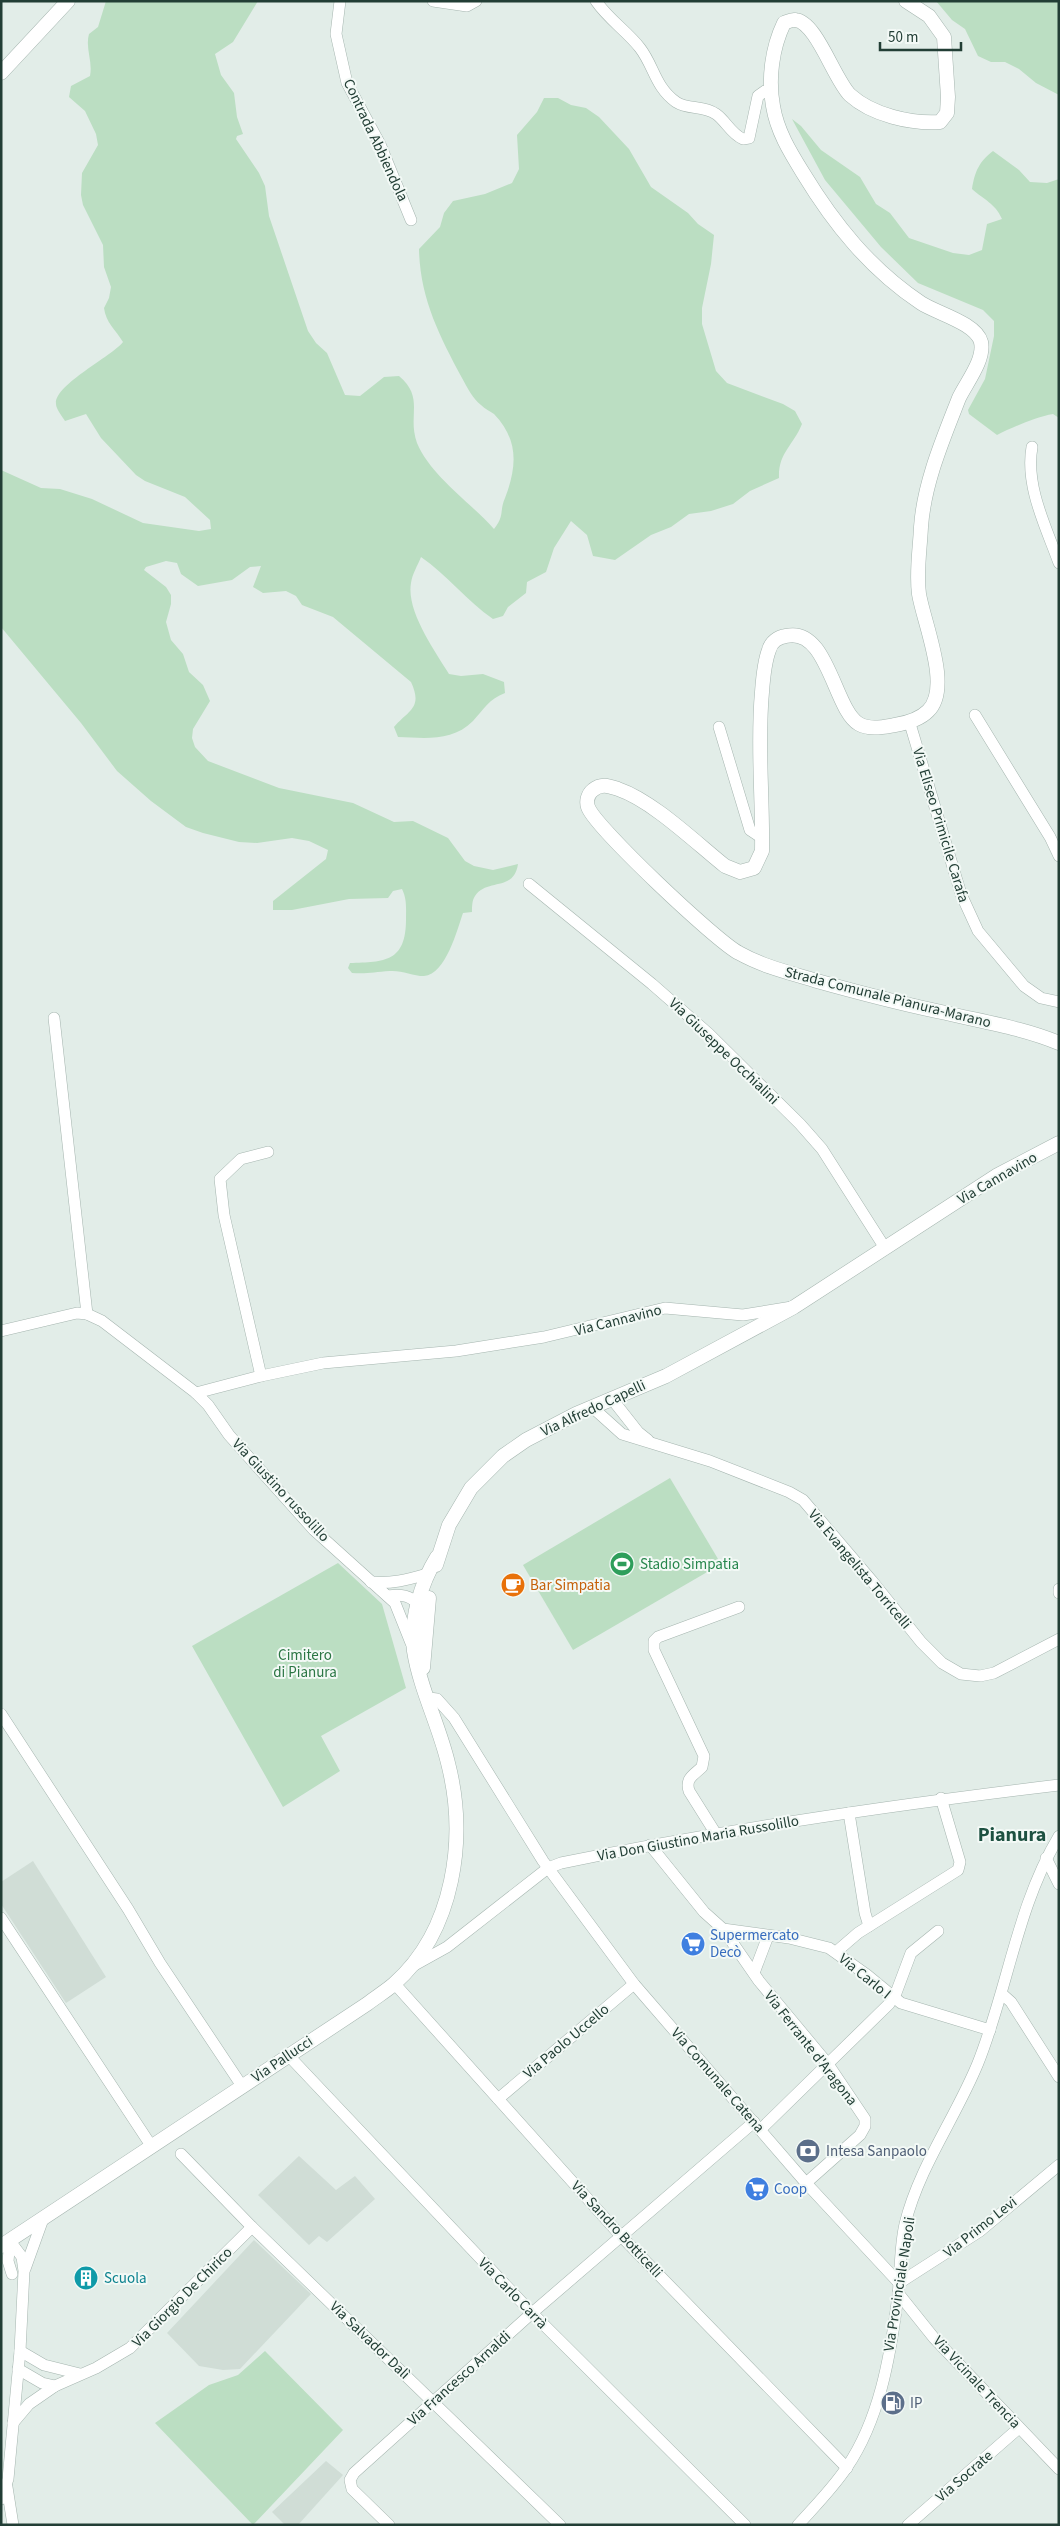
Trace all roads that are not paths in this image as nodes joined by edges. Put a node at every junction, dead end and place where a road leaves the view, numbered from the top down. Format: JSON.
{"nodes":[{"id":1,"x":68,"y":1,"type":"edge"},
{"id":2,"x":340,"y":1,"type":"edge"},
{"id":3,"x":433,"y":1,"type":"edge"},
{"id":4,"x":476,"y":1,"type":"edge"},
{"id":5,"x":596,"y":1,"type":"edge"},
{"id":6,"x":906,"y":1,"type":"edge"},
{"id":7,"x":1,"y":73,"type":"edge"},
{"id":8,"x":772,"y":92,"type":"junction"},
{"id":9,"x":411,"y":220,"type":"dead end"},
{"id":10,"x":1032,"y":448,"type":"dead end"},
{"id":11,"x":1059,"y":563,"type":"edge"},
{"id":12,"x":975,"y":715,"type":"dead end"},
{"id":13,"x":911,"y":727,"type":"dead end"},
{"id":14,"x":719,"y":728,"type":"dead end"},
{"id":15,"x":762,"y":838,"type":"junction"},
{"id":16,"x":1059,"y":856,"type":"edge"},
{"id":17,"x":529,"y":884,"type":"dead end"},
{"id":18,"x":1059,"y":1002,"type":"edge"},
{"id":19,"x":54,"y":1018,"type":"dead end"},
{"id":20,"x":1059,"y":1043,"type":"edge"},
{"id":21,"x":1058,"y":1143,"type":"edge"},
{"id":22,"x":268,"y":1152,"type":"dead end"},
{"id":23,"x":885,"y":1248,"type":"junction"},
{"id":24,"x":794,"y":1307,"type":"junction"},
{"id":25,"x":88,"y":1314,"type":"junction"},
{"id":26,"x":1,"y":1331,"type":"edge"},
{"id":27,"x":261,"y":1376,"type":"junction"},
{"id":28,"x":196,"y":1393,"type":"junction"},
{"id":29,"x":612,"y":1399,"type":"junction"},
{"id":30,"x":592,"y":1407,"type":"junction"},
{"id":31,"x":650,"y":1442,"type":"junction"},
{"id":32,"x":431,"y":1574,"type":"junction"},
{"id":33,"x":371,"y":1582,"type":"junction"},
{"id":34,"x":388,"y":1596,"type":"junction"},
{"id":35,"x":418,"y":1604,"type":"junction"},
{"id":36,"x":397,"y":1606,"type":"junction"},
{"id":37,"x":739,"y":1607,"type":"dead end"},
{"id":38,"x":1059,"y":1639,"type":"edge"},
{"id":39,"x":419,"y":1651,"type":"junction"},
{"id":40,"x":429,"y":1698,"type":"junction"},
{"id":41,"x":1,"y":1714,"type":"edge"},
{"id":42,"x":1059,"y":1785,"type":"edge"},
{"id":43,"x":941,"y":1798,"type":"junction"},
{"id":44,"x":849,"y":1813,"type":"junction"},
{"id":45,"x":716,"y":1834,"type":"junction"},
{"id":46,"x":1059,"y":1836,"type":"edge"},
{"id":47,"x":650,"y":1845,"type":"junction"},
{"id":48,"x":1046,"y":1858,"type":"junction"},
{"id":49,"x":548,"y":1868,"type":"junction"},
{"id":50,"x":1059,"y":1884,"type":"edge"},
{"id":51,"x":1,"y":1918,"type":"edge"},
{"id":52,"x":869,"y":1926,"type":"junction"},
{"id":53,"x":723,"y":1929,"type":"junction"},
{"id":54,"x":938,"y":1931,"type":"dead end"},
{"id":55,"x":768,"y":1936,"type":"junction"},
{"id":56,"x":427,"y":1942,"type":"junction"},
{"id":57,"x":446,"y":1947,"type":"junction"},
{"id":58,"x":836,"y":1952,"type":"junction"},
{"id":59,"x":409,"y":1968,"type":"junction"},
{"id":60,"x":754,"y":1973,"type":"junction"},
{"id":61,"x":394,"y":1984,"type":"junction"},
{"id":62,"x":634,"y":1984,"type":"junction"},
{"id":63,"x":1002,"y":1994,"type":"junction"},
{"id":64,"x":894,"y":1998,"type":"junction"},
{"id":65,"x":990,"y":2030,"type":"junction"},
{"id":66,"x":288,"y":2055,"type":"junction"},
{"id":67,"x":828,"y":2064,"type":"junction"},
{"id":68,"x":1059,"y":2076,"type":"edge"},
{"id":69,"x":242,"y":2086,"type":"junction"},
{"id":70,"x":498,"y":2099,"type":"junction"},
{"id":71,"x":757,"y":2126,"type":"junction"},
{"id":72,"x":152,"y":2146,"type":"junction"},
{"id":73,"x":181,"y":2154,"type":"dead end"},
{"id":74,"x":1059,"y":2165,"type":"edge"},
{"id":75,"x":806,"y":2183,"type":"junction"},
{"id":76,"x":44,"y":2219,"type":"junction"},
{"id":77,"x":252,"y":2227,"type":"junction"},
{"id":78,"x":621,"y":2236,"type":"junction"},
{"id":79,"x":6,"y":2243,"type":"edge"},
{"id":80,"x":6,"y":2271,"type":"edge"},
{"id":81,"x":24,"y":2271,"type":"junction"},
{"id":82,"x":23,"y":2284,"type":"junction"},
{"id":83,"x":899,"y":2288,"type":"junction"},
{"id":84,"x":532,"y":2313,"type":"junction"},
{"id":85,"x":20,"y":2351,"type":"junction"},
{"id":86,"x":18,"y":2369,"type":"junction"},
{"id":87,"x":80,"y":2374,"type":"junction"},
{"id":88,"x":55,"y":2386,"type":"junction"},
{"id":89,"x":433,"y":2401,"type":"junction"},
{"id":90,"x":13,"y":2423,"type":"junction"},
{"id":91,"x":1019,"y":2428,"type":"junction"},
{"id":92,"x":847,"y":2468,"type":"junction"},
{"id":93,"x":1059,"y":2468,"type":"edge"},
{"id":94,"x":6,"y":2487,"type":"junction"},
{"id":95,"x":1,"y":2499,"type":"edge"},
{"id":96,"x":9,"y":2521,"type":"edge"},
{"id":97,"x":389,"y":2525,"type":"edge"},
{"id":98,"x":560,"y":2525,"type":"edge"},
{"id":99,"x":745,"y":2525,"type":"edge"},
{"id":100,"x":798,"y":2525,"type":"edge"},
{"id":101,"x":908,"y":2525,"type":"edge"}],
"edges":[{"from":1,"to":7,"type":"street"},
{"from":2,"to":9,"type":"street","name":"Contrada Abbiendola"},
{"from":3,"to":4,"type":"street"},
{"from":5,"to":8,"type":"street"},
{"from":6,"to":8,"type":"street","name":"Strada Comunale Pianura-Marano"},
{"from":8,"to":15,"type":"street","name":"Strada Comunale Pianura-Marano"},
{"from":10,"to":11,"type":"street"},
{"from":12,"to":16,"type":"street"},
{"from":13,"to":18,"type":"street","name":"Via Eliseo Primicile Carafa"},
{"from":14,"to":15,"type":"street"},
{"from":15,"to":20,"type":"street","name":"Strada Comunale Pianura-Marano"},
{"from":17,"to":23,"type":"street","name":"Via Giuseppe Occhialini"},
{"from":19,"to":25,"type":"street"},
{"from":21,"to":23,"type":"street","name":"Via Cannavino"},
{"from":22,"to":27,"type":"street"},
{"from":23,"to":24,"type":"street","name":"Via Cannavino"},
{"from":24,"to":27,"type":"street","name":"Via Cannavino"},
{"from":24,"to":29,"type":"street","name":"Via Alfredo Capelli"},
{"from":25,"to":26,"type":"street"},
{"from":25,"to":28,"type":"street","name":"Via Giustino russolillo"},
{"from":27,"to":28,"type":"street","name":"Via Cannavino"},
{"from":28,"to":33,"type":"street","name":"Via Giustino russolillo"},
{"from":29,"to":30,"type":"street","name":"Via Alfredo Capelli"},
{"from":29,"to":31,"type":"street","name":"Via Evangelista Torricelli"},
{"from":30,"to":31,"type":"street","name":"Via Evangelista Torricelli"},
{"from":30,"to":32,"type":"street","name":"Via Alfredo Capelli"},
{"from":31,"to":38,"type":"street","name":"Via Evangelista Torricelli"},
{"from":32,"to":33,"type":"street"},
{"from":32,"to":35,"type":"street","name":"Via Alfredo Capelli"},
{"from":32,"to":39,"type":"street","name":"Via Alfredo Capelli"},
{"from":33,"to":34,"type":"street","name":"Via Giustino russolillo"},
{"from":34,"to":35,"type":"street"},
{"from":34,"to":36,"type":"street","name":"Via Giustino russolillo"},
{"from":35,"to":36,"type":"street"},
{"from":35,"to":39,"type":"street","name":"Via Alfredo Capelli"},
{"from":36,"to":39,"type":"street"},
{"from":37,"to":45,"type":"street"},
{"from":39,"to":40,"type":"street","name":"Via Alfredo Capelli"},
{"from":40,"to":49,"type":"street"},
{"from":40,"to":56,"type":"street","name":"Via Alfredo Capelli"},
{"from":41,"to":69,"type":"street"},
{"from":42,"to":43,"type":"street","name":"Via Don Giustino Maria Russolillo"},
{"from":43,"to":44,"type":"street","name":"Via Don Giustino Maria Russolillo"},
{"from":43,"to":52,"type":"street"},
{"from":44,"to":45,"type":"street","name":"Via Don Giustino Maria Russolillo"},
{"from":44,"to":52,"type":"street"},
{"from":45,"to":47,"type":"street","name":"Via Don Giustino Maria Russolillo"},
{"from":46,"to":48,"type":"street","name":"Via Provinciale Napoli"},
{"from":47,"to":49,"type":"street","name":"Via Don Giustino Maria Russolillo"},
{"from":47,"to":53,"type":"street"},
{"from":48,"to":50,"type":"street"},
{"from":48,"to":63,"type":"street","name":"Via Provinciale Napoli"},
{"from":49,"to":57,"type":"street","name":"Via Pallucci"},
{"from":49,"to":62,"type":"street","name":"Via Comunale Catena"},
{"from":51,"to":72,"type":"street"},
{"from":52,"to":58,"type":"street"},
{"from":53,"to":55,"type":"street","name":"Via Carlo I"},
{"from":53,"to":60,"type":"street","name":"Via Ferrante d'Aragona"},
{"from":54,"to":64,"type":"street"},
{"from":55,"to":58,"type":"street","name":"Via Carlo I"},
{"from":55,"to":60,"type":"street"},
{"from":56,"to":57,"type":"street"},
{"from":56,"to":59,"type":"street","name":"Via Pallucci"},
{"from":57,"to":59,"type":"street","name":"Via Pallucci"},
{"from":58,"to":64,"type":"street","name":"Via Carlo I"},
{"from":59,"to":61,"type":"street","name":"Via Pallucci"},
{"from":60,"to":67,"type":"street","name":"Via Ferrante d'Aragona"},
{"from":61,"to":66,"type":"street","name":"Via Pallucci"},
{"from":61,"to":70,"type":"street","name":"Via Sandro Botticelli"},
{"from":62,"to":70,"type":"street","name":"Via Paolo Uccello"},
{"from":62,"to":71,"type":"street","name":"Via Comunale Catena"},
{"from":63,"to":65,"type":"street","name":"Via Provinciale Napoli"},
{"from":63,"to":68,"type":"street"},
{"from":64,"to":65,"type":"street","name":"Via Carlo I"},
{"from":64,"to":67,"type":"street","name":"Via Francesco Arnaldi"},
{"from":65,"to":83,"type":"street","name":"Via Provinciale Napoli"},
{"from":66,"to":69,"type":"street","name":"Via Pallucci"},
{"from":66,"to":84,"type":"street","name":"Via Carlo Carrà"},
{"from":67,"to":71,"type":"street","name":"Via Francesco Arnaldi"},
{"from":67,"to":75,"type":"street","name":"Via Ferrante d'Aragona"},
{"from":69,"to":72,"type":"street","name":"Via Pallucci"},
{"from":70,"to":78,"type":"street","name":"Via Sandro Botticelli"},
{"from":71,"to":75,"type":"street","name":"Via Comunale Catena"},
{"from":71,"to":78,"type":"street","name":"Via Francesco Arnaldi"},
{"from":72,"to":76,"type":"street","name":"Via Pallucci"},
{"from":73,"to":77,"type":"street","name":"Via Salvador Dalì"},
{"from":74,"to":83,"type":"street","name":"Via Primo Levi"},
{"from":75,"to":83,"type":"street","name":"Via Comunale Catena"},
{"from":76,"to":79,"type":"street","name":"Via Pallucci"},
{"from":76,"to":81,"type":"street"},
{"from":77,"to":87,"type":"street","name":"Via Giorgio De Chirico"},
{"from":77,"to":89,"type":"street","name":"Via Salvador Dalì"},
{"from":78,"to":84,"type":"street","name":"Via Francesco Arnaldi"},
{"from":78,"to":92,"type":"street","name":"Via Sandro Botticelli"},
{"from":79,"to":80,"type":"street"},
{"from":79,"to":81,"type":"street"},
{"from":80,"to":82,"type":"street"},
{"from":81,"to":82,"type":"street"},
{"from":82,"to":85,"type":"street"},
{"from":83,"to":91,"type":"street","name":"Via Vicinale Trencia"},
{"from":83,"to":92,"type":"street","name":"Via Provinciale Napoli"},
{"from":84,"to":89,"type":"street","name":"Via Francesco Arnaldi"},
{"from":84,"to":99,"type":"street","name":"Via Carlo Carrà"},
{"from":85,"to":86,"type":"street"},
{"from":85,"to":87,"type":"street"},
{"from":86,"to":88,"type":"street"},
{"from":86,"to":90,"type":"street"},
{"from":87,"to":88,"type":"street","name":"Via Giorgio De Chirico"},
{"from":88,"to":90,"type":"street","name":"Via Giorgio De Chirico"},
{"from":89,"to":97,"type":"street","name":"Via Francesco Arnaldi"},
{"from":89,"to":98,"type":"street","name":"Via Salvador Dalì"},
{"from":90,"to":94,"type":"street"},
{"from":91,"to":93,"type":"street","name":"Via Vicinale Trencia"},
{"from":91,"to":101,"type":"street","name":"Via Socrate"},
{"from":92,"to":100,"type":"street","name":"Via Provinciale Napoli"},
{"from":94,"to":95,"type":"street"},
{"from":94,"to":96,"type":"street"}]}
